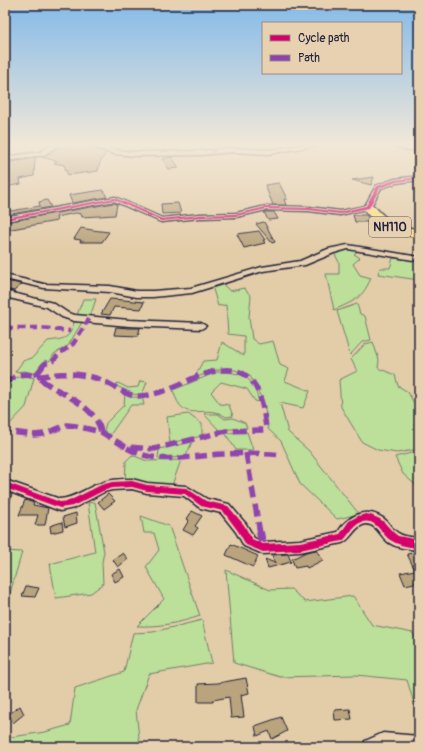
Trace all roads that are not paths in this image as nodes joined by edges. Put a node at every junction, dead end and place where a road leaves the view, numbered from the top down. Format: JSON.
{"nodes":[{"id":1,"x":410,"y":179,"type":"edge"},
{"id":2,"x":368,"y":207,"type":"junction"},
{"id":3,"x":5,"y":219,"type":"edge"},
{"id":4,"x":419,"y":232,"type":"edge"},
{"id":5,"x":419,"y":259,"type":"edge"},
{"id":6,"x":5,"y":277,"type":"edge"},
{"id":7,"x":5,"y":294,"type":"edge"},
{"id":8,"x":201,"y":326,"type":"dead end"},
{"id":9,"x":5,"y":485,"type":"edge"},
{"id":10,"x":419,"y":544,"type":"edge"},
{"id":11,"x":419,"y":744,"type":"edge"},
{"id":12,"x":371,"y":747,"type":"edge"}],
"edges":[{"from":1,"to":2,"type":"street"},
{"from":2,"to":3,"type":"street"},
{"from":2,"to":4,"type":"highway","number":"NH110"},
{"from":5,"to":6,"type":"street"},
{"from":7,"to":8,"type":"street"},
{"from":9,"to":10,"type":"street"},
{"from":11,"to":12,"type":"street"}]}
